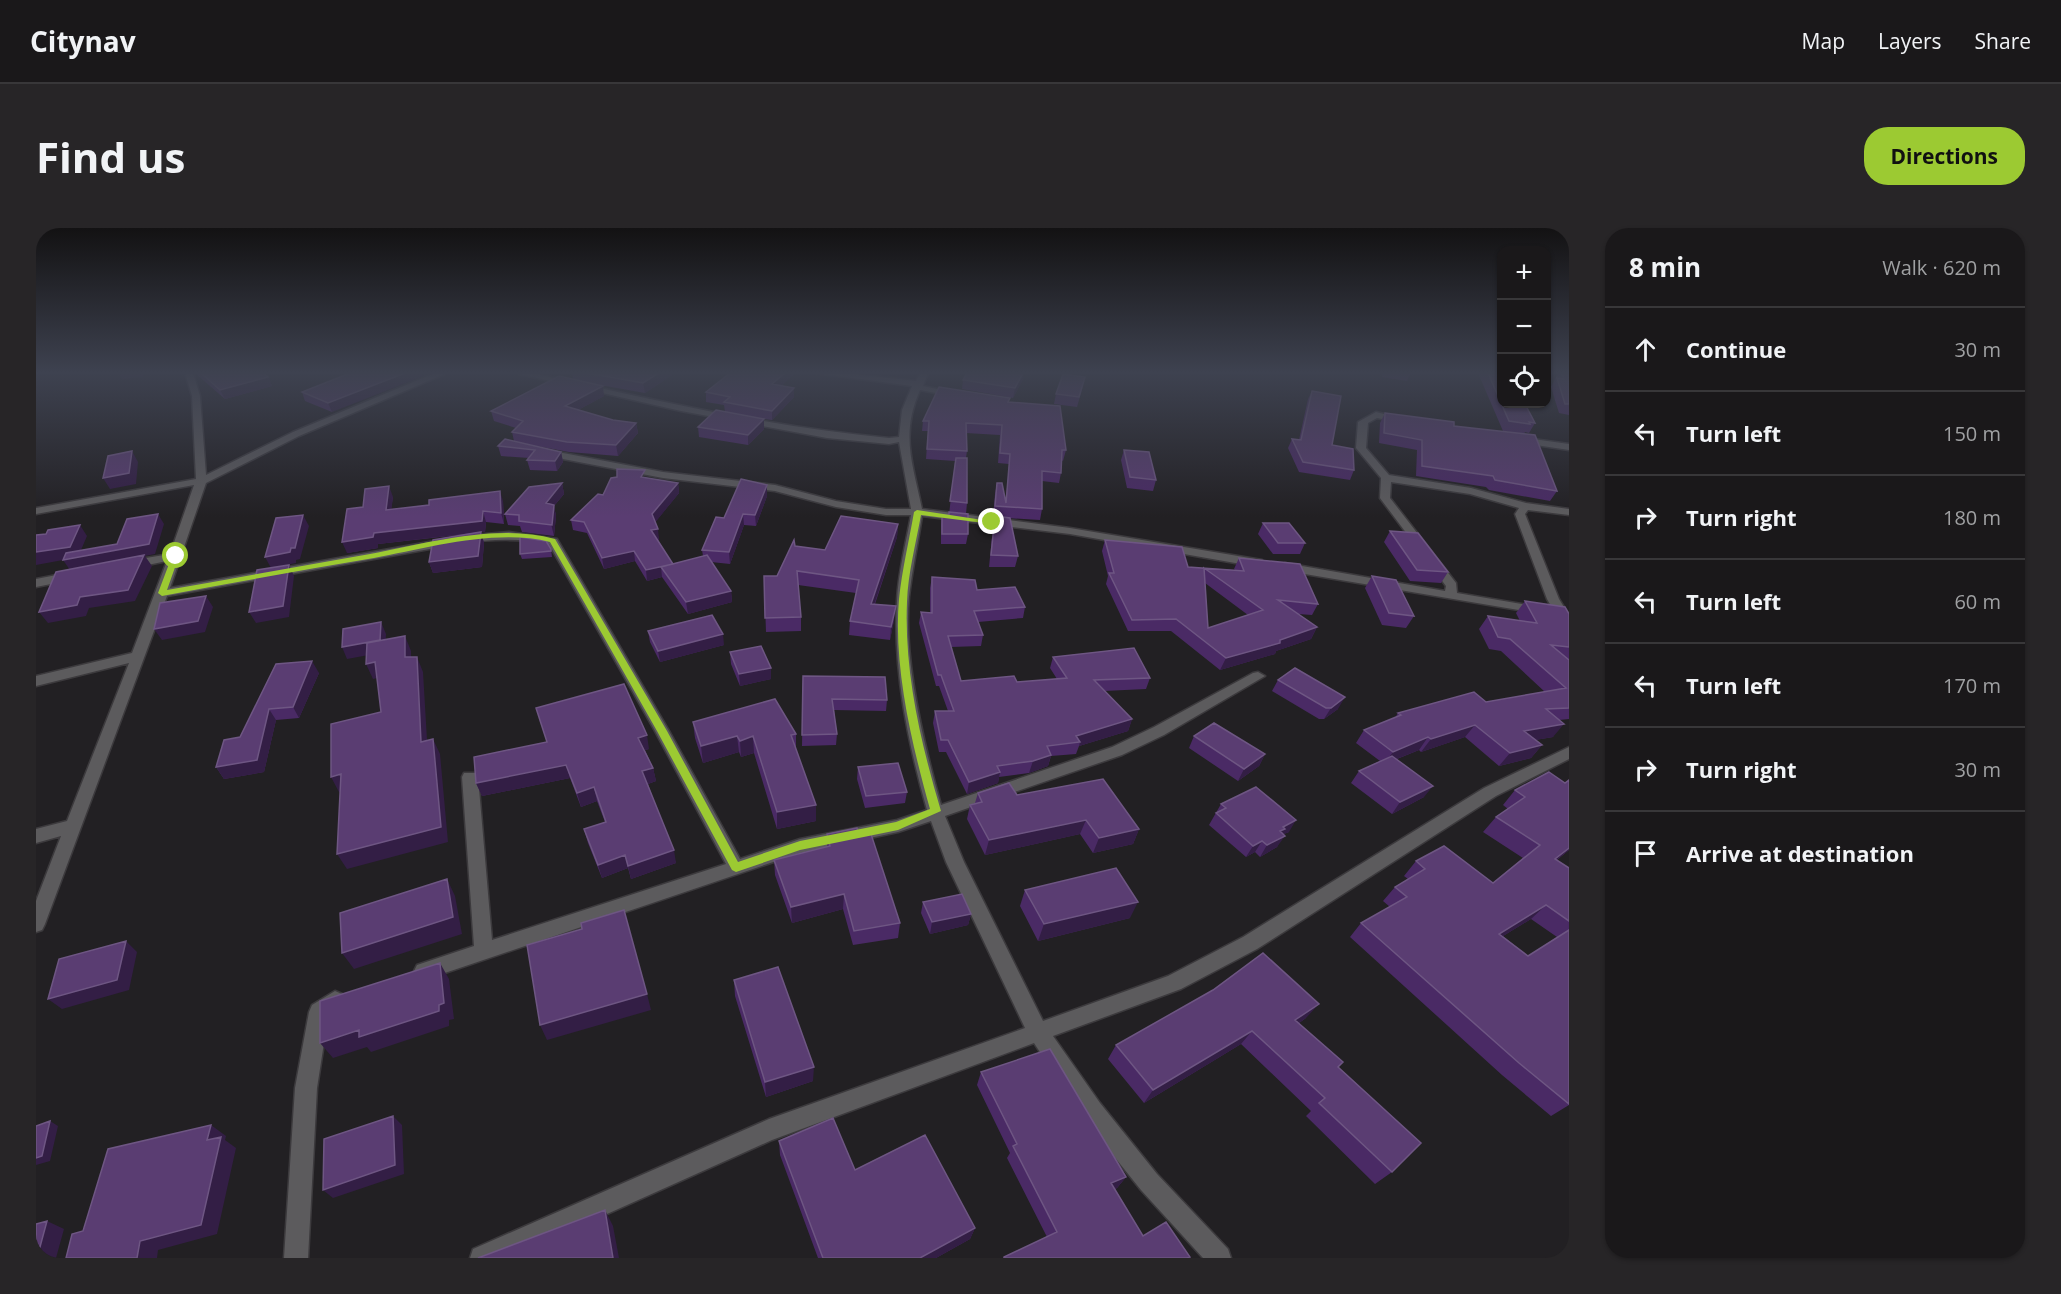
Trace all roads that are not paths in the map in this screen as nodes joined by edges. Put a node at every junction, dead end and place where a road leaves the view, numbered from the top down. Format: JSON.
{"nodes":[{"id":1,"x":197,"y":421,"type":"edge"},
{"id":2,"x":327,"y":421,"type":"edge"},
{"id":3,"x":752,"y":421,"type":"edge"},
{"id":4,"x":905,"y":421,"type":"edge"},
{"id":5,"x":1365,"y":421,"type":"edge"},
{"id":6,"x":903,"y":439,"type":"junction"},
{"id":7,"x":1511,"y":439,"type":"edge"},
{"id":8,"x":1569,"y":447,"type":"edge"},
{"id":9,"x":525,"y":449,"type":"edge"},
{"id":10,"x":1386,"y":478,"type":"junction"},
{"id":11,"x":201,"y":481,"type":"junction"},
{"id":12,"x":1525,"y":506,"type":"junction"},
{"id":13,"x":36,"y":511,"type":"edge"},
{"id":14,"x":917,"y":512,"type":"junction"},
{"id":15,"x":1569,"y":512,"type":"edge"},
{"id":16,"x":176,"y":556,"type":"junction"},
{"id":17,"x":117,"y":567,"type":"edge"},
{"id":18,"x":82,"y":574,"type":"edge"},
{"id":19,"x":36,"y":583,"type":"edge"},
{"id":20,"x":162,"y":593,"type":"junction"},
{"id":21,"x":1450,"y":596,"type":"junction"},
{"id":22,"x":1566,"y":620,"type":"edge"},
{"id":23,"x":138,"y":656,"type":"junction"},
{"id":24,"x":1258,"y":676,"type":"dead end"},
{"id":25,"x":36,"y":681,"type":"edge"},
{"id":26,"x":1569,"y":752,"type":"edge"},
{"id":27,"x":470,"y":777,"type":"dead end"},
{"id":28,"x":936,"y":811,"type":"junction"},
{"id":29,"x":73,"y":826,"type":"junction"},
{"id":30,"x":36,"y":836,"type":"edge"},
{"id":31,"x":736,"y":867,"type":"junction"},
{"id":32,"x":36,"y":924,"type":"edge"},
{"id":33,"x":483,"y":951,"type":"junction"},
{"id":34,"x":408,"y":976,"type":"edge"},
{"id":35,"x":355,"y":994,"type":"edge"},
{"id":36,"x":1037,"y":1031,"type":"junction"},
{"id":37,"x":296,"y":1258,"type":"edge"},
{"id":38,"x":482,"y":1258,"type":"edge"},
{"id":39,"x":1219,"y":1258,"type":"edge"}],
"edges":[{"from":1,"to":11,"type":"street"},
{"from":2,"to":11,"type":"street"},
{"from":3,"to":6,"type":"street"},
{"from":4,"to":6,"type":"street"},
{"from":5,"to":10,"type":"street"},
{"from":6,"to":14,"type":"street"},
{"from":7,"to":8,"type":"street"},
{"from":9,"to":14,"type":"street"},
{"from":10,"to":12,"type":"street"},
{"from":10,"to":21,"type":"street"},
{"from":11,"to":13,"type":"street"},
{"from":11,"to":16,"type":"street"},
{"from":12,"to":15,"type":"street"},
{"from":12,"to":22,"type":"street"},
{"from":14,"to":21,"type":"street"},
{"from":14,"to":28,"type":"street"},
{"from":16,"to":17,"type":"street"},
{"from":16,"to":20,"type":"street"},
{"from":18,"to":19,"type":"street"},
{"from":20,"to":23,"type":"street"},
{"from":20,"to":31,"type":"street"},
{"from":21,"to":22,"type":"street"},
{"from":23,"to":25,"type":"street"},
{"from":23,"to":29,"type":"street"},
{"from":24,"to":28,"type":"street"},
{"from":26,"to":36,"type":"street"},
{"from":27,"to":33,"type":"street"},
{"from":28,"to":31,"type":"street"},
{"from":28,"to":36,"type":"street"},
{"from":29,"to":30,"type":"street"},
{"from":29,"to":32,"type":"street"},
{"from":31,"to":33,"type":"street"},
{"from":33,"to":34,"type":"street"},
{"from":35,"to":37,"type":"street"},
{"from":36,"to":38,"type":"street"},
{"from":36,"to":39,"type":"street"}]}
